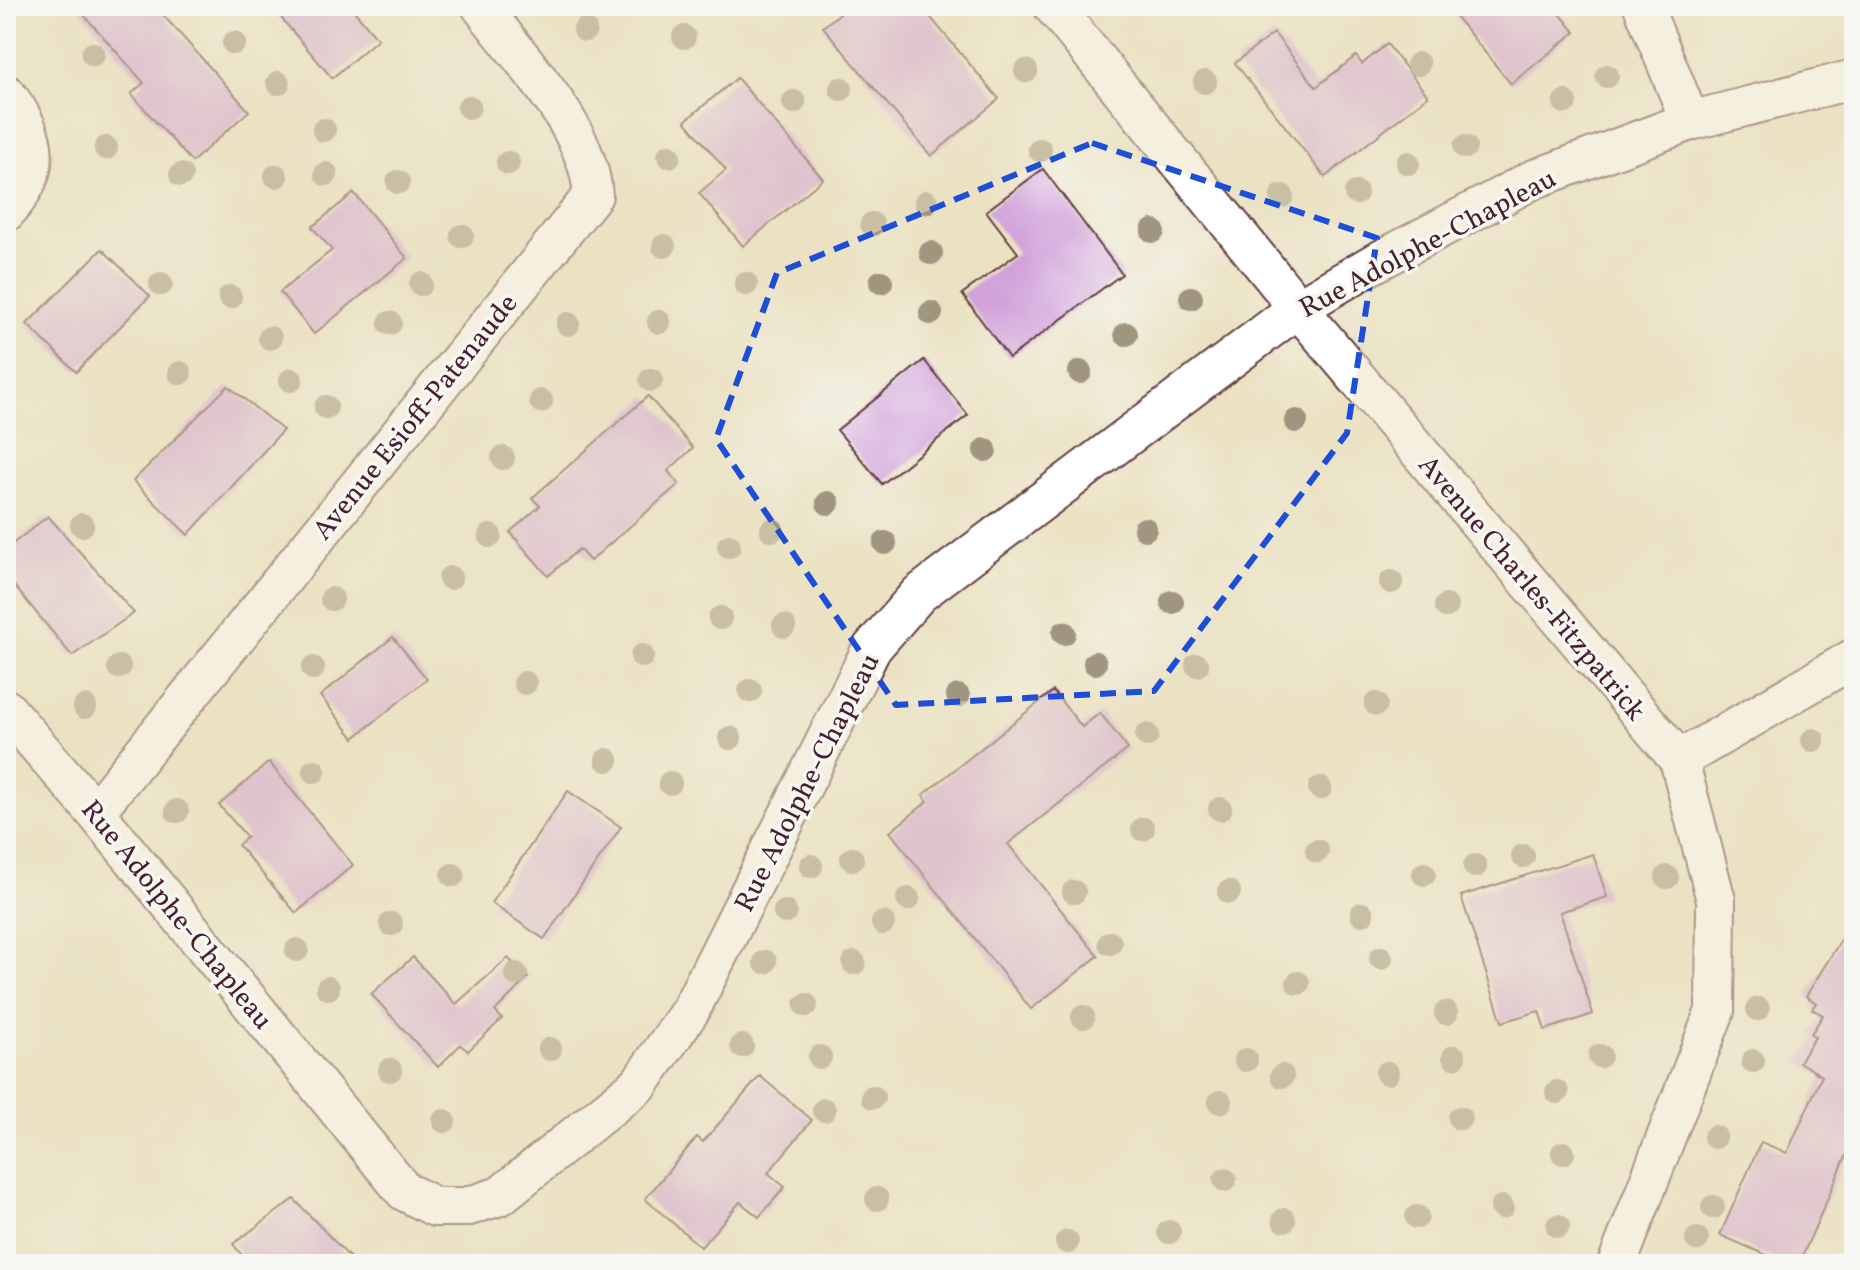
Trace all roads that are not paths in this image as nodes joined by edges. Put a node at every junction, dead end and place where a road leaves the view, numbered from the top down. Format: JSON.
{"nodes":[{"id":1,"x":481,"y":6,"type":"edge"},
{"id":2,"x":1053,"y":6,"type":"edge"},
{"id":3,"x":1643,"y":6,"type":"edge"},
{"id":4,"x":1854,"y":79,"type":"edge"},
{"id":5,"x":6,"y":94,"type":"edge"},
{"id":6,"x":1690,"y":121,"type":"junction"},
{"id":7,"x":6,"y":212,"type":"edge"},
{"id":8,"x":1298,"y":308,"type":"junction"},
{"id":9,"x":1854,"y":658,"type":"edge"},
{"id":10,"x":6,"y":709,"type":"edge"},
{"id":11,"x":1679,"y":760,"type":"junction"},
{"id":12,"x":95,"y":812,"type":"junction"},
{"id":13,"x":1617,"y":1264,"type":"edge"}],
"edges":[{"from":1,"to":12,"type":"street","name":"Avenue Esioff-Patenaude"},
{"from":2,"to":8,"type":"street","name":"Avenue Charles-Fitzpatrick"},
{"from":3,"to":6,"type":"street"},
{"from":4,"to":6,"type":"street","name":"Rue Adolphe-Chapleau"},
{"from":5,"to":7,"type":"street"},
{"from":6,"to":8,"type":"street","name":"Rue Adolphe-Chapleau"},
{"from":8,"to":11,"type":"street","name":"Avenue Charles-Fitzpatrick"},
{"from":8,"to":12,"type":"street","name":"Rue Adolphe-Chapleau"},
{"from":9,"to":11,"type":"street"},
{"from":10,"to":12,"type":"street","name":"Rue Adolphe-Chapleau"},
{"from":11,"to":13,"type":"street","name":"Avenue Charles-Fitzpatrick"}]}
